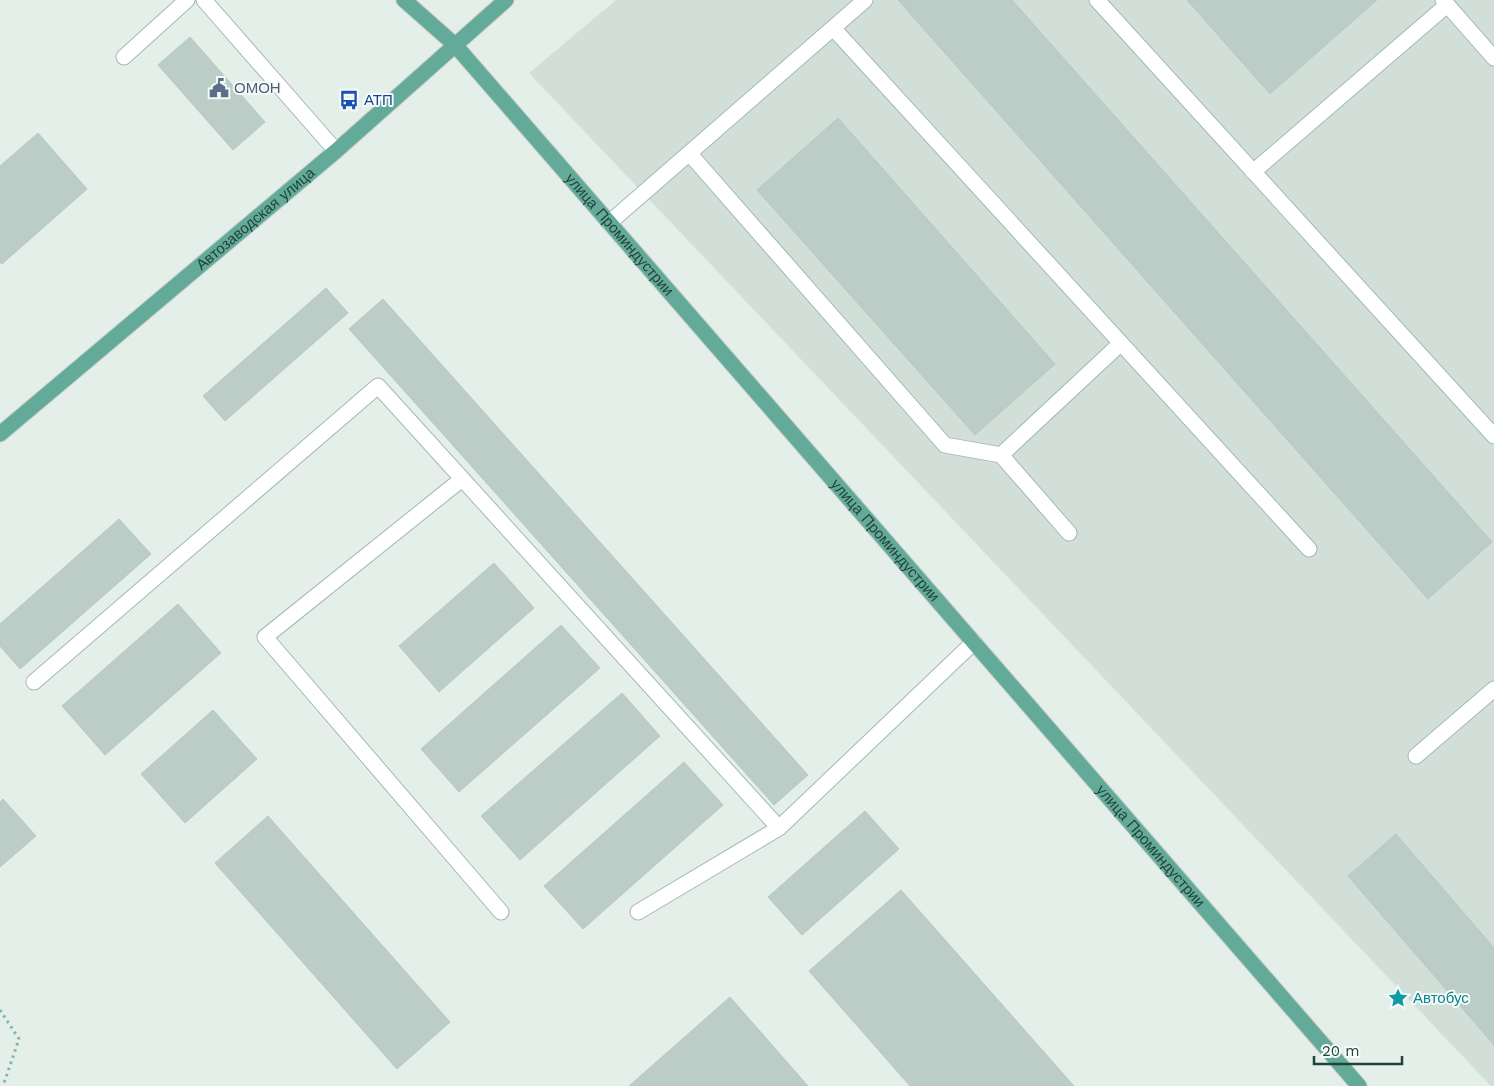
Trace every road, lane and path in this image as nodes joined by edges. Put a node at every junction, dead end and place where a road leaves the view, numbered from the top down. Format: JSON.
{"nodes":[{"id":1,"x":187,"y":0,"type":"edge"},
{"id":2,"x":204,"y":0,"type":"edge"},
{"id":3,"x":404,"y":0,"type":"edge"},
{"id":4,"x":506,"y":0,"type":"edge"},
{"id":5,"x":866,"y":0,"type":"edge"},
{"id":6,"x":1097,"y":0,"type":"edge"},
{"id":7,"x":1445,"y":2,"type":"edge"},
{"id":8,"x":833,"y":28,"type":"junction"},
{"id":9,"x":455,"y":45,"type":"junction"},
{"id":10,"x":124,"y":56,"type":"dead end"},
{"id":11,"x":1494,"y":58,"type":"edge"},
{"id":12,"x":336,"y":151,"type":"junction"},
{"id":13,"x":689,"y":153,"type":"junction"},
{"id":14,"x":1253,"y":172,"type":"junction"},
{"id":15,"x":609,"y":223,"type":"junction"},
{"id":16,"x":1121,"y":343,"type":"junction"},
{"id":17,"x":0,"y":434,"type":"edge"},
{"id":18,"x":1494,"y":436,"type":"edge"},
{"id":19,"x":1001,"y":455,"type":"junction"},
{"id":20,"x":462,"y":479,"type":"junction"},
{"id":21,"x":1069,"y":534,"type":"dead end"},
{"id":22,"x":1309,"y":549,"type":"dead end"},
{"id":23,"x":974,"y":642,"type":"junction"},
{"id":24,"x":34,"y":682,"type":"dead end"},
{"id":25,"x":1494,"y":689,"type":"edge"},
{"id":26,"x":1416,"y":756,"type":"dead end"},
{"id":27,"x":779,"y":828,"type":"junction"},
{"id":28,"x":501,"y":912,"type":"dead end"},
{"id":29,"x":638,"y":912,"type":"dead end"},
{"id":30,"x":0,"y":1010,"type":"edge"},
{"id":31,"x":3,"y":1086,"type":"edge"},
{"id":32,"x":1359,"y":1086,"type":"edge"}],
"edges":[{"from":1,"to":10,"type":"lane"},
{"from":2,"to":12,"type":"lane"},
{"from":3,"to":9,"type":"main road","name":"улица Проминдустрии"},
{"from":4,"to":9,"type":"main road","name":"Автозаводская улица"},
{"from":5,"to":8,"type":"lane"},
{"from":6,"to":14,"type":"lane"},
{"from":7,"to":11,"type":"lane"},
{"from":7,"to":14,"type":"lane"},
{"from":8,"to":13,"type":"lane"},
{"from":8,"to":16,"type":"lane"},
{"from":9,"to":12,"type":"main road","name":"Автозаводская улица"},
{"from":9,"to":15,"type":"main road","name":"улица Проминдустрии"},
{"from":12,"to":17,"type":"main road","name":"Автозаводская улица"},
{"from":13,"to":15,"type":"lane"},
{"from":13,"to":19,"type":"lane"},
{"from":14,"to":18,"type":"lane"},
{"from":15,"to":23,"type":"main road","name":"улица Проминдустрии"},
{"from":16,"to":19,"type":"lane"},
{"from":16,"to":22,"type":"lane"},
{"from":19,"to":21,"type":"lane"},
{"from":20,"to":24,"type":"lane"},
{"from":20,"to":27,"type":"lane"},
{"from":20,"to":28,"type":"lane"},
{"from":23,"to":27,"type":"lane"},
{"from":23,"to":32,"type":"main road","name":"улица Проминдустрии"},
{"from":25,"to":26,"type":"lane"},
{"from":27,"to":29,"type":"lane"},
{"from":30,"to":31,"type":"path"}]}
